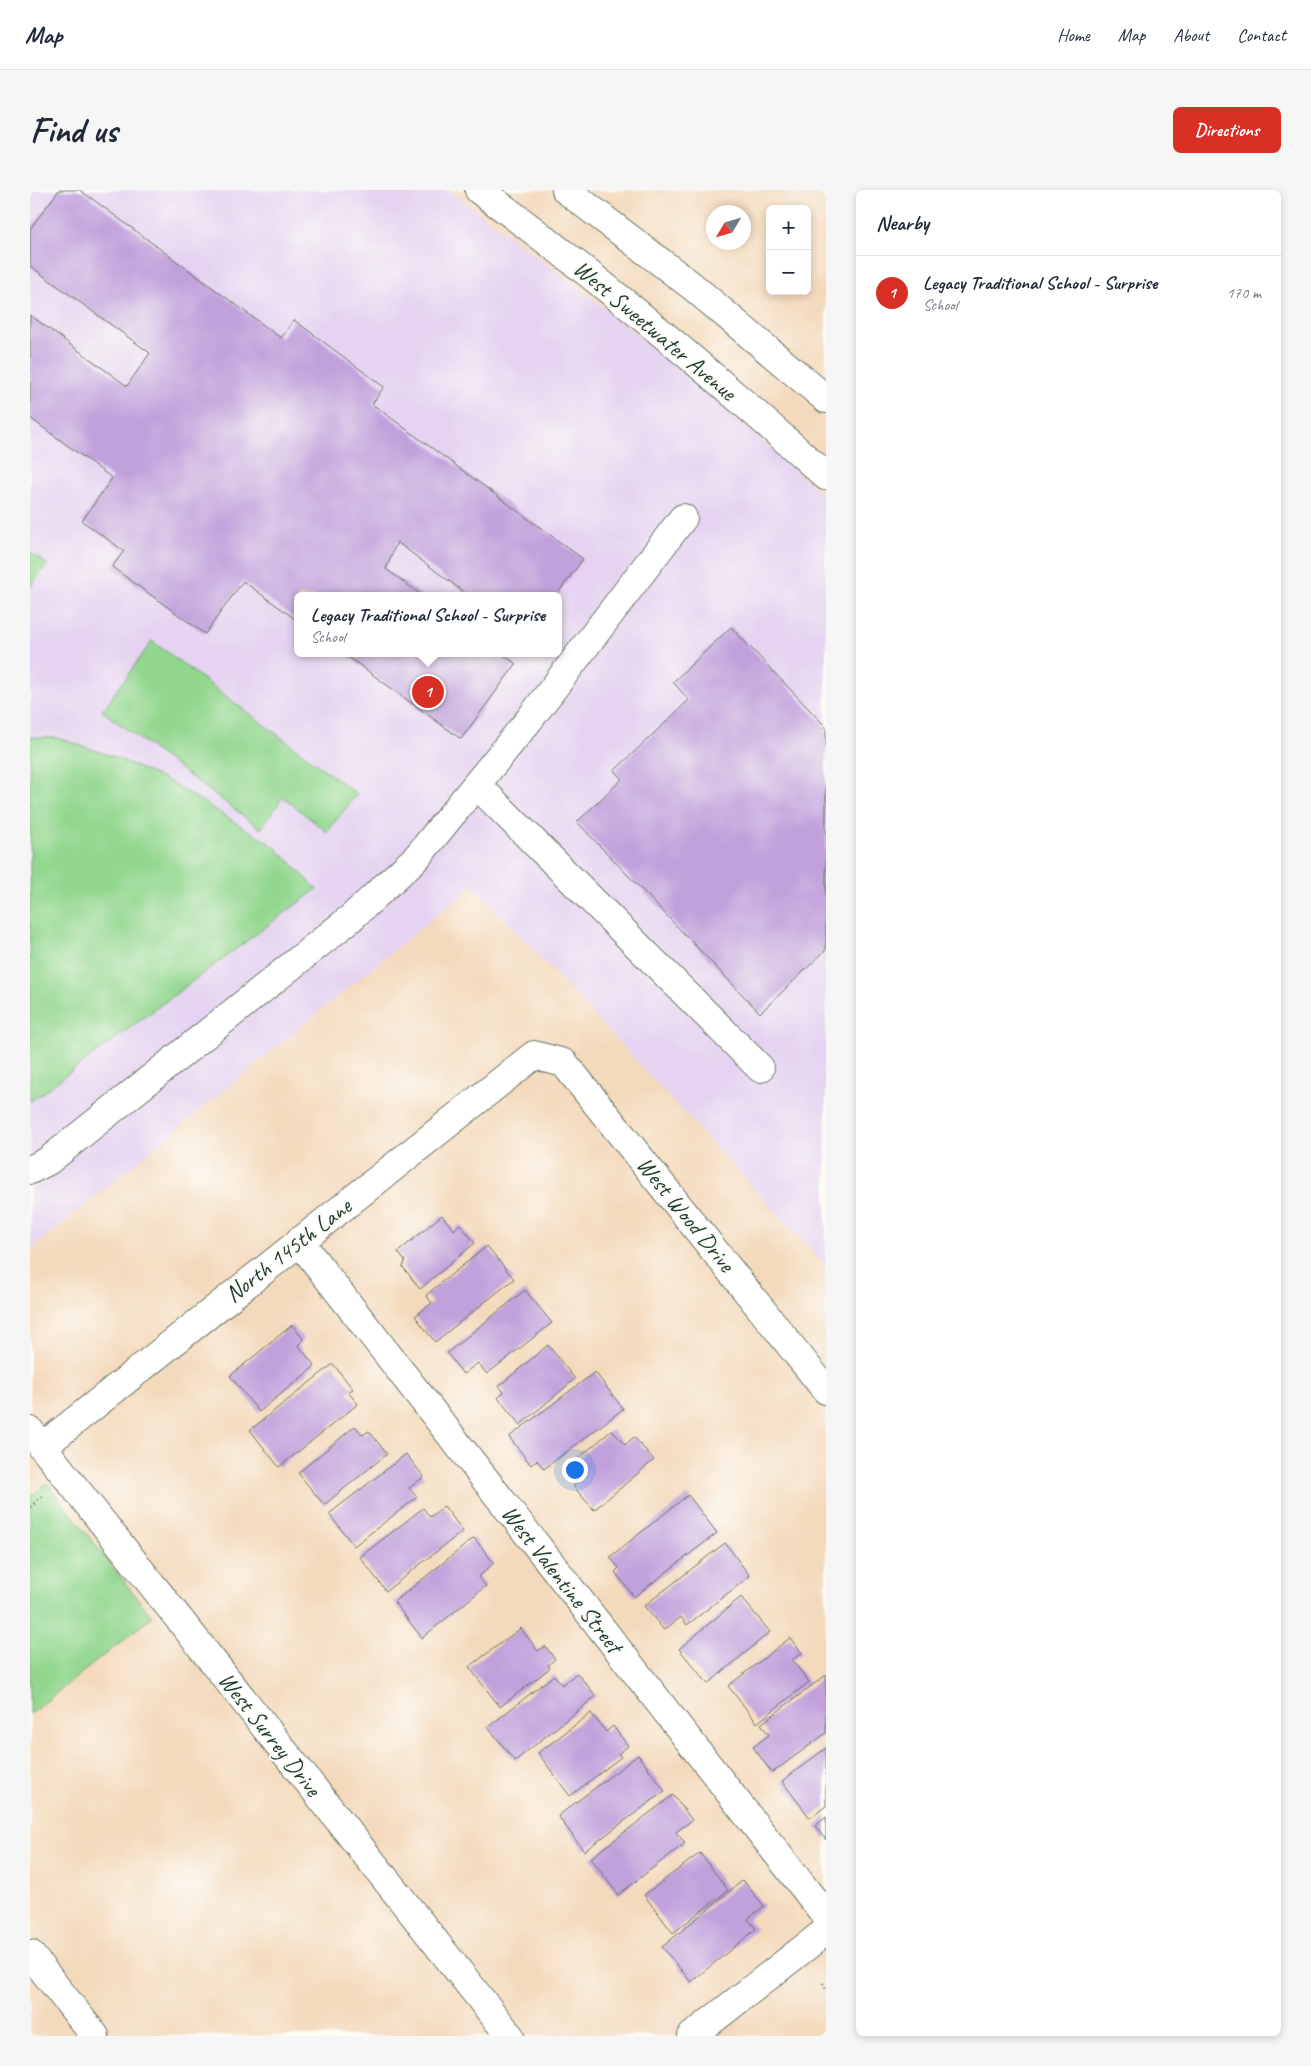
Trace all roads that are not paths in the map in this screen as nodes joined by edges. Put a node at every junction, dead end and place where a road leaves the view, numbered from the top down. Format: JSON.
{"nodes":[{"id":1,"x":566,"y":190,"type":"edge"},
{"id":2,"x":490,"y":193,"type":"edge"},
{"id":3,"x":826,"y":400,"type":"edge"},
{"id":4,"x":826,"y":476,"type":"edge"},
{"id":5,"x":683,"y":518,"type":"dead end"},
{"id":6,"x":477,"y":785,"type":"junction"},
{"id":7,"x":534,"y":1055,"type":"joint"},
{"id":8,"x":760,"y":1068,"type":"dead end"},
{"id":9,"x":30,"y":1170,"type":"edge"},
{"id":10,"x":299,"y":1241,"type":"junction"},
{"id":11,"x":826,"y":1390,"type":"edge"},
{"id":12,"x":36,"y":1439,"type":"edge"},
{"id":13,"x":826,"y":1916,"type":"edge"},
{"id":14,"x":826,"y":1931,"type":"edge"},
{"id":15,"x":30,"y":1954,"type":"edge"},
{"id":16,"x":95,"y":2036,"type":"edge"},
{"id":17,"x":510,"y":2036,"type":"edge"},
{"id":18,"x":692,"y":2036,"type":"edge"}],
"edges":[{"from":1,"to":3,"type":"street"},
{"from":2,"to":4,"type":"street","name":"West Sweetwater Avenue"},
{"from":5,"to":6,"type":"street"},
{"from":6,"to":8,"type":"street"},
{"from":6,"to":9,"type":"street"},
{"from":7,"to":10,"type":"street","name":"North 145th Lane"},
{"from":7,"to":11,"type":"street","name":"West Wood Drive"},
{"from":10,"to":12,"type":"street","name":"North 145th Lane"},
{"from":10,"to":13,"type":"street","name":"West Valentine Street"},
{"from":12,"to":17,"type":"street","name":"West Surrey Drive"},
{"from":14,"to":18,"type":"street"},
{"from":15,"to":16,"type":"street"}]}
